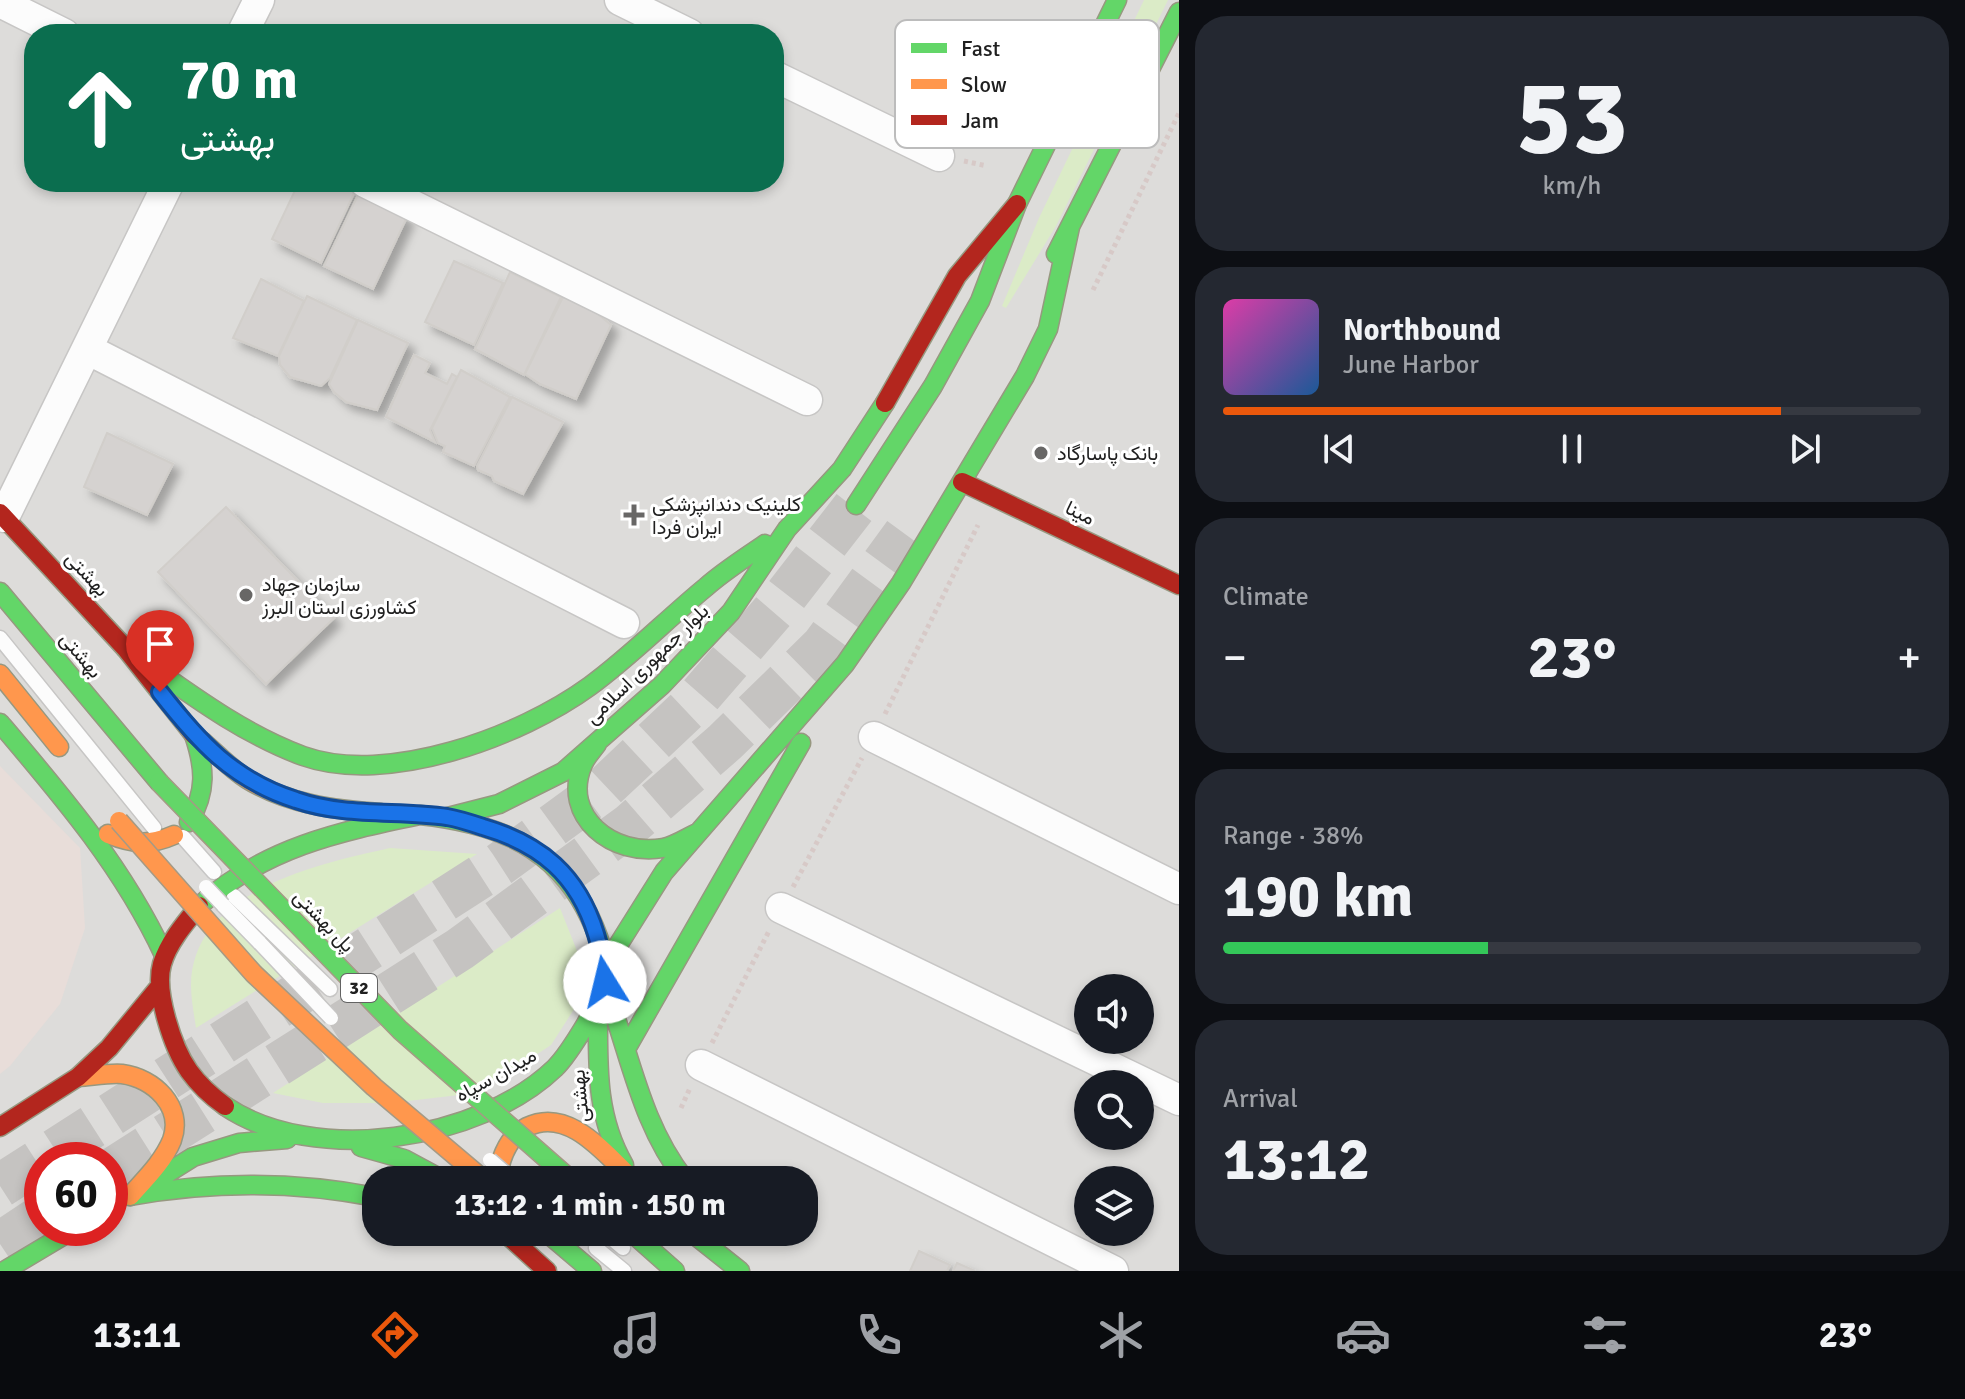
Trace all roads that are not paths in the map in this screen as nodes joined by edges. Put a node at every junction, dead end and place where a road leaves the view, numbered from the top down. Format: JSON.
{"nodes":[{"id":1,"x":259,"y":0,"type":"edge"},
{"id":2,"x":620,"y":0,"type":"edge"},
{"id":3,"x":1117,"y":0,"type":"edge"},
{"id":4,"x":0,"y":2,"type":"edge"},
{"id":5,"x":1179,"y":12,"type":"edge"},
{"id":6,"x":1107,"y":20,"type":"edge"},
{"id":7,"x":44,"y":24,"type":"edge"},
{"id":8,"x":247,"y":24,"type":"edge"},
{"id":9,"x":669,"y":24,"type":"edge"},
{"id":10,"x":1159,"y":51,"type":"edge"},
{"id":11,"x":784,"y":81,"type":"edge"},
{"id":12,"x":895,"y":135,"type":"edge"},
{"id":13,"x":922,"y":148,"type":"edge"},
{"id":14,"x":1044,"y":148,"type":"edge"},
{"id":15,"x":1110,"y":148,"type":"edge"},
{"id":16,"x":939,"y":156,"type":"dead end"},
{"id":17,"x":164,"y":192,"type":"edge"},
{"id":18,"x":385,"y":192,"type":"edge"},
{"id":19,"x":1017,"y":204,"type":"junction"},
{"id":20,"x":1070,"y":227,"type":"junction"},
{"id":21,"x":1041,"y":281,"type":"dead end"},
{"id":22,"x":87,"y":349,"type":"junction"},
{"id":23,"x":807,"y":400,"type":"dead end"},
{"id":24,"x":962,"y":482,"type":"junction"},
{"id":25,"x":856,"y":505,"type":"tunnel mouth"},
{"id":26,"x":2,"y":515,"type":"edge"},
{"id":27,"x":787,"y":529,"type":"junction"},
{"id":28,"x":1179,"y":585,"type":"edge"},
{"id":29,"x":0,"y":592,"type":"edge"},
{"id":30,"x":0,"y":609,"type":"edge"},
{"id":31,"x":624,"y":623,"type":"dead end"},
{"id":32,"x":0,"y":638,"type":"edge"},
{"id":33,"x":126,"y":649,"type":"junction"},
{"id":34,"x":845,"y":664,"type":"junction"},
{"id":35,"x":0,"y":674,"type":"edge"},
{"id":36,"x":0,"y":723,"type":"edge"},
{"id":37,"x":95,"y":729,"type":"dead end"},
{"id":38,"x":194,"y":735,"type":"junction"},
{"id":39,"x":874,"y":737,"type":"road end"},
{"id":40,"x":598,"y":742,"type":"junction"},
{"id":41,"x":68,"y":758,"type":"dead end"},
{"id":42,"x":159,"y":782,"type":"joint"},
{"id":43,"x":164,"y":815,"type":"dead end"},
{"id":44,"x":420,"y":815,"type":"junction"},
{"id":45,"x":115,"y":816,"type":"dead end"},
{"id":46,"x":448,"y":817,"type":"junction"},
{"id":47,"x":81,"y":819,"type":"junction"},
{"id":48,"x":697,"y":833,"type":"junction"},
{"id":49,"x":179,"y":836,"type":"junction"},
{"id":50,"x":214,"y":872,"type":"dead end"},
{"id":51,"x":196,"y":877,"type":"dead end"},
{"id":52,"x":1179,"y":889,"type":"edge"},
{"id":53,"x":234,"y":896,"type":"dead end"},
{"id":54,"x":781,"y":908,"type":"road end"},
{"id":55,"x":164,"y":955,"type":"junction"},
{"id":56,"x":603,"y":982,"type":"junction"},
{"id":57,"x":160,"y":986,"type":"junction"},
{"id":58,"x":343,"y":1001,"type":"dead end"},
{"id":59,"x":339,"y":1025,"type":"dead end"},
{"id":60,"x":626,"y":1049,"type":"junction"},
{"id":61,"x":701,"y":1065,"type":"road end"},
{"id":62,"x":78,"y":1077,"type":"junction"},
{"id":63,"x":1179,"y":1100,"type":"edge"},
{"id":64,"x":456,"y":1106,"type":"dead end"},
{"id":65,"x":436,"y":1113,"type":"dead end"},
{"id":66,"x":0,"y":1127,"type":"edge"},
{"id":67,"x":460,"y":1135,"type":"dead end"},
{"id":68,"x":303,"y":1137,"type":"junction"},
{"id":69,"x":331,"y":1141,"type":"junction"},
{"id":70,"x":480,"y":1152,"type":"dead end"},
{"id":71,"x":519,"y":1161,"type":"dead end"},
{"id":72,"x":421,"y":1166,"type":"edge"},
{"id":73,"x":467,"y":1166,"type":"edge"},
{"id":74,"x":494,"y":1166,"type":"edge"},
{"id":75,"x":503,"y":1166,"type":"edge"},
{"id":76,"x":555,"y":1166,"type":"edge"},
{"id":77,"x":618,"y":1166,"type":"edge"},
{"id":78,"x":625,"y":1166,"type":"edge"},
{"id":79,"x":675,"y":1166,"type":"edge"},
{"id":80,"x":362,"y":1195,"type":"edge"},
{"id":81,"x":130,"y":1196,"type":"junction"},
{"id":82,"x":46,"y":1246,"type":"edge"},
{"id":83,"x":521,"y":1246,"type":"edge"},
{"id":84,"x":563,"y":1246,"type":"edge"},
{"id":85,"x":594,"y":1246,"type":"edge"},
{"id":86,"x":621,"y":1246,"type":"edge"},
{"id":87,"x":647,"y":1246,"type":"edge"},
{"id":88,"x":709,"y":1246,"type":"edge"},
{"id":89,"x":639,"y":1261,"type":"dead end"},
{"id":90,"x":4,"y":1271,"type":"edge"},
{"id":91,"x":547,"y":1271,"type":"edge"},
{"id":92,"x":592,"y":1271,"type":"edge"},
{"id":93,"x":624,"y":1271,"type":"edge"},
{"id":94,"x":675,"y":1271,"type":"edge"},
{"id":95,"x":740,"y":1271,"type":"edge"},
{"id":96,"x":1113,"y":1271,"type":"edge"}],
"edges":[{"from":1,"to":8,"type":"street"},
{"from":2,"to":9,"type":"street"},
{"from":3,"to":6,"type":"main road","name":"بلوار جمهوری اسلامی"},
{"from":4,"to":7,"type":"street"},
{"from":5,"to":10,"type":"main road"},
{"from":11,"to":12,"type":"street"},
{"from":13,"to":16,"type":"street"},
{"from":14,"to":19,"type":"main road","name":"بلوار جمهوری اسلامی"},
{"from":15,"to":20,"type":"main road"},
{"from":17,"to":22,"type":"street"},
{"from":18,"to":23,"type":"street"},
{"from":19,"to":25,"type":"main road","name":"بلوار جمهوری اسلامی"},
{"from":19,"to":27,"type":"main road","name":"بلوار جمهوری اسلامی"},
{"from":20,"to":21,"type":"main road"},
{"from":20,"to":24,"type":"main road"},
{"from":22,"to":26,"type":"street"},
{"from":22,"to":31,"type":"street"},
{"from":24,"to":28,"type":"main road","name":"مینا"},
{"from":24,"to":34,"type":"main road"},
{"from":26,"to":33,"type":"main road","name":"بهشتى"},
{"from":27,"to":33,"type":"main road"},
{"from":27,"to":40,"type":"main road","name":"بلوار جمهوری اسلامی"},
{"from":29,"to":42,"type":"main road","name":"بهشتی","number":"32"},
{"from":30,"to":37,"type":"lane"},
{"from":32,"to":49,"type":"lane"},
{"from":33,"to":38,"type":"main road","name":"بهشتى"},
{"from":34,"to":48,"type":"main road"},
{"from":34,"to":60,"type":"main road"},
{"from":35,"to":41,"type":"main road"},
{"from":36,"to":47,"type":"main road"},
{"from":38,"to":44,"type":"main road","name":"بهشتى"},
{"from":38,"to":49,"type":"main road"},
{"from":39,"to":52,"type":"street"},
{"from":40,"to":46,"type":"main road","name":"بلوار جمهوری اسلامی"},
{"from":40,"to":48,"type":"main road"},
{"from":42,"to":76,"type":"main road","name":"پل بهشتی","number":"32","bridge":true},
{"from":43,"to":50,"type":"lane"},
{"from":44,"to":46,"type":"main road","name":"میدان سپاه"},
{"from":44,"to":55,"type":"main road","name":"میدان سپاه"},
{"from":45,"to":73,"type":"main road","bridge":true},
{"from":46,"to":56,"type":"main road","name":"میدان سپاه"},
{"from":47,"to":49,"type":"main road"},
{"from":47,"to":55,"type":"main road"},
{"from":48,"to":56,"type":"main road"},
{"from":51,"to":59,"type":"lane","bridge":true},
{"from":53,"to":58,"type":"lane"},
{"from":54,"to":63,"type":"street"},
{"from":55,"to":57,"type":"main road","name":"میدان سپاه"},
{"from":56,"to":60,"type":"main road"},
{"from":56,"to":69,"type":"main road","name":"میدان سپاه"},
{"from":56,"to":78,"type":"main road","name":"بهشتى"},
{"from":57,"to":62,"type":"main road"},
{"from":57,"to":68,"type":"main road","name":"میدان سپاه"},
{"from":60,"to":79,"type":"main road"},
{"from":61,"to":96,"type":"street"},
{"from":62,"to":66,"type":"main road"},
{"from":62,"to":81,"type":"main road"},
{"from":64,"to":71,"type":"lane"},
{"from":65,"to":67,"type":"lane"},
{"from":68,"to":69,"type":"main road","name":"میدان سپاه"},
{"from":68,"to":81,"type":"main road"},
{"from":69,"to":72,"type":"main road"},
{"from":70,"to":74,"type":"lane","bridge":true},
{"from":75,"to":77,"type":"main road"},
{"from":80,"to":81,"type":"main road"},
{"from":82,"to":90,"type":"main road"},
{"from":83,"to":91,"type":"main road"},
{"from":84,"to":92,"type":"main road"},
{"from":85,"to":93,"type":"lane"},
{"from":86,"to":89,"type":"lane"},
{"from":87,"to":94,"type":"main road"},
{"from":88,"to":95,"type":"main road"}]}
